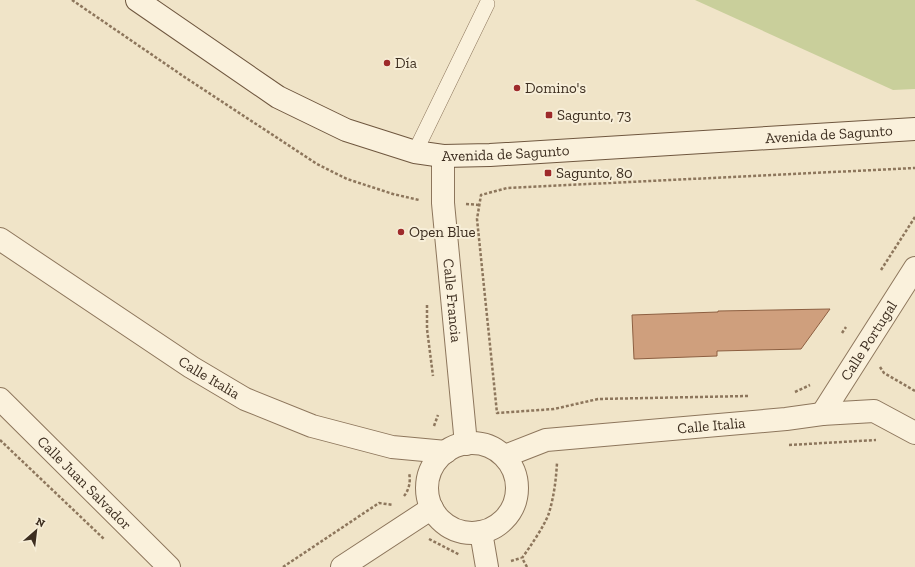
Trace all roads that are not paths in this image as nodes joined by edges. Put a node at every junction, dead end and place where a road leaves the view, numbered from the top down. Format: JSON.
{"nodes":[{"id":1,"x":136,"y":0,"type":"edge"},
{"id":2,"x":487,"y":4,"type":"dead end"},
{"id":3,"x":915,"y":129,"type":"edge"},
{"id":4,"x":415,"y":152,"type":"junction"},
{"id":5,"x":443,"y":156,"type":"junction"},
{"id":6,"x":0,"y":239,"type":"edge"},
{"id":7,"x":915,"y":268,"type":"edge"},
{"id":8,"x":0,"y":399,"type":"edge"},
{"id":9,"x":822,"y":414,"type":"junction"},
{"id":10,"x":915,"y":433,"type":"edge"},
{"id":11,"x":466,"y":444,"type":"junction"},
{"id":12,"x":446,"y":452,"type":"junction"},
{"id":13,"x":505,"y":456,"type":"junction"},
{"id":14,"x":432,"y":508,"type":"junction"},
{"id":15,"x":481,"y":532,"type":"junction"},
{"id":16,"x":169,"y":567,"type":"edge"},
{"id":17,"x":342,"y":567,"type":"edge"},
{"id":18,"x":487,"y":567,"type":"edge"}],
"edges":[{"from":1,"to":4,"type":"street","name":"Avenida de Sagunto"},
{"from":2,"to":4,"type":"lane"},
{"from":3,"to":5,"type":"street","name":"Avenida de Sagunto"},
{"from":4,"to":5,"type":"street","name":"Avenida de Sagunto"},
{"from":5,"to":11,"type":"street","name":"Calle Francia"},
{"from":6,"to":12,"type":"street","name":"Calle Italia"},
{"from":7,"to":9,"type":"street","name":"Calle Portugal"},
{"from":8,"to":16,"type":"street","name":"Calle Juan Salvador"},
{"from":9,"to":10,"type":"street","name":"Calle Italia"},
{"from":9,"to":13,"type":"street","name":"Calle Italia"},
{"from":11,"to":12,"type":"street"},
{"from":11,"to":13,"type":"street"},
{"from":12,"to":14,"type":"street"},
{"from":13,"to":15,"type":"street"},
{"from":14,"to":15,"type":"street"},
{"from":14,"to":17,"type":"street"},
{"from":15,"to":18,"type":"street"}]}
